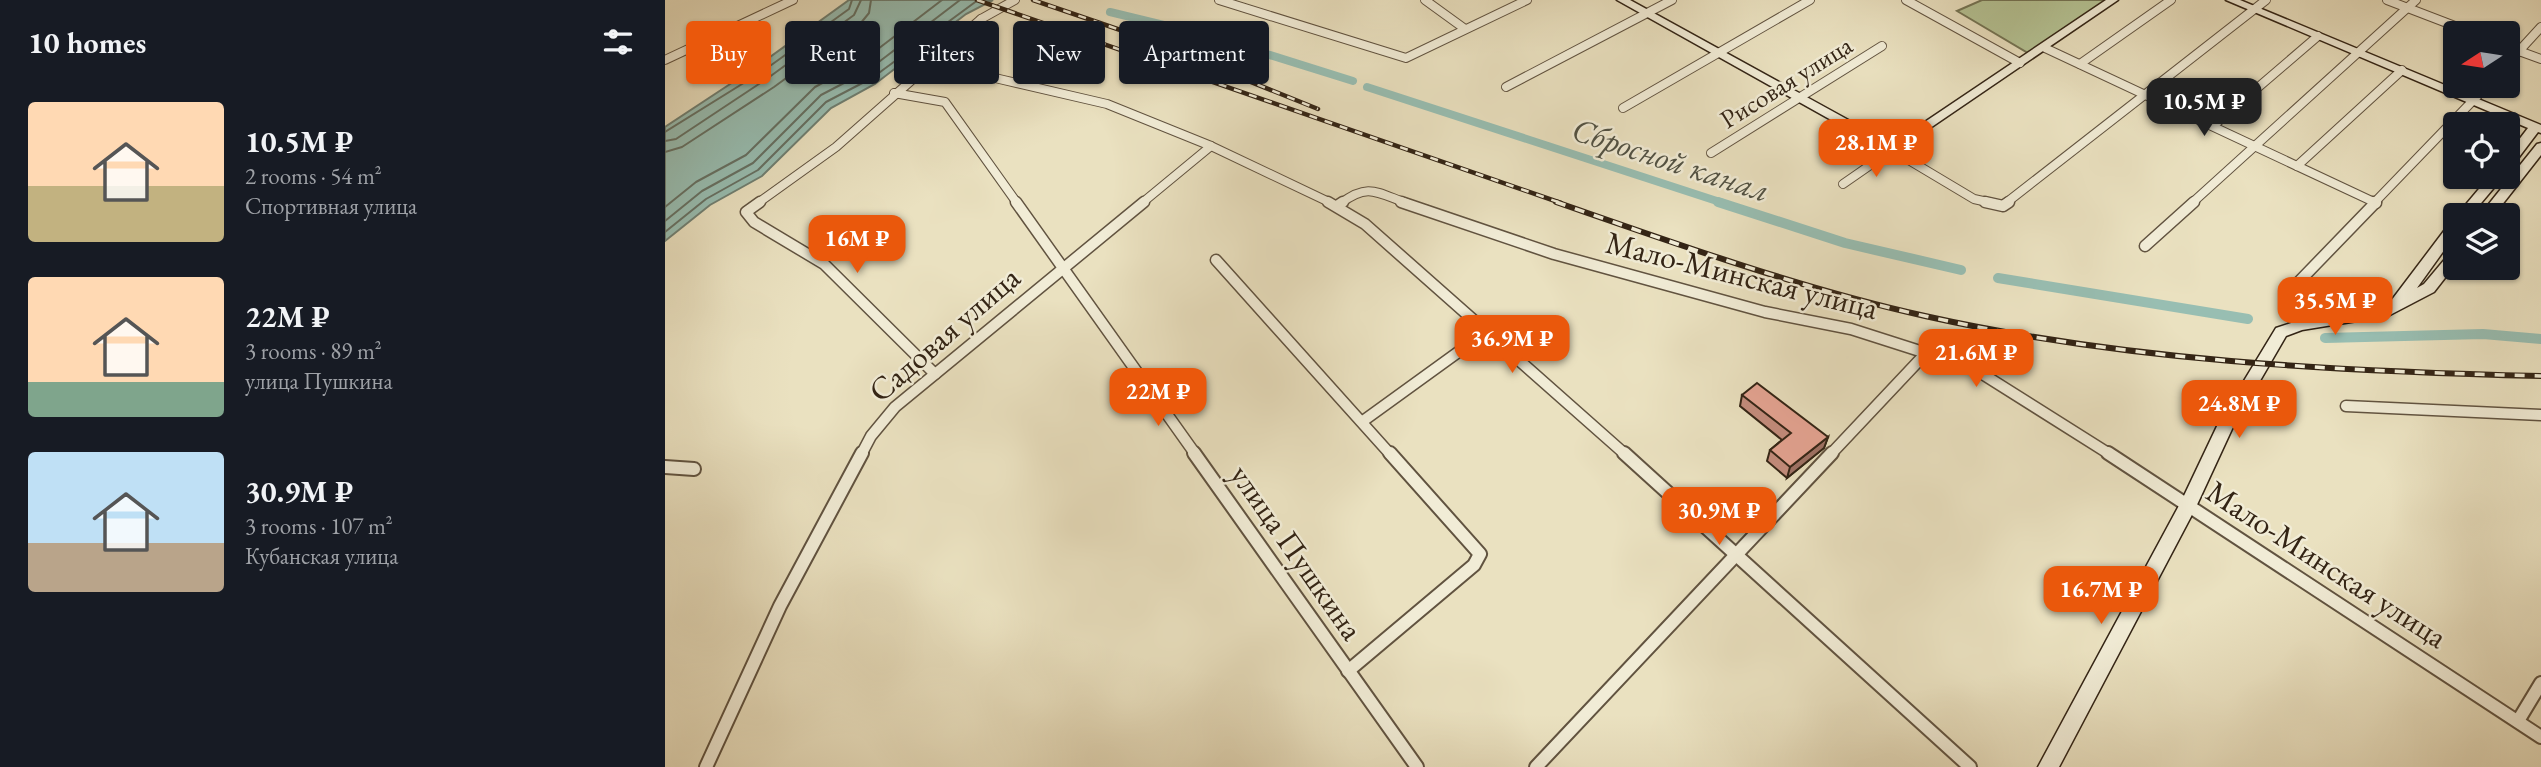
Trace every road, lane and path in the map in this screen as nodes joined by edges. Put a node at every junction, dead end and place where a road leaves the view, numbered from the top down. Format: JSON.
{"nodes":[{"id":1,"x":793,"y":0,"type":"edge"},
{"id":2,"x":1015,"y":0,"type":"edge"},
{"id":3,"x":1219,"y":0,"type":"edge"},
{"id":4,"x":1425,"y":0,"type":"edge"},
{"id":5,"x":1527,"y":0,"type":"edge"},
{"id":6,"x":1622,"y":0,"type":"edge"},
{"id":7,"x":1672,"y":0,"type":"edge"},
{"id":8,"x":1810,"y":0,"type":"edge"},
{"id":9,"x":1906,"y":0,"type":"edge"},
{"id":10,"x":2113,"y":0,"type":"edge"},
{"id":11,"x":2171,"y":0,"type":"edge"},
{"id":12,"x":2231,"y":0,"type":"edge"},
{"id":13,"x":2266,"y":0,"type":"edge"},
{"id":14,"x":2387,"y":0,"type":"edge"},
{"id":15,"x":2416,"y":0,"type":"edge"},
{"id":16,"x":2407,"y":8,"type":"junction"},
{"id":17,"x":2254,"y":9,"type":"junction"},
{"id":18,"x":1645,"y":13,"type":"junction"},
{"id":19,"x":981,"y":19,"type":"junction"},
{"id":20,"x":2443,"y":22,"type":"edge"},
{"id":21,"x":2541,"y":27,"type":"edge"},
{"id":22,"x":1465,"y":29,"type":"junction"},
{"id":23,"x":2318,"y":36,"type":"junction"},
{"id":24,"x":1882,"y":46,"type":"dead end"},
{"id":25,"x":2045,"y":48,"type":"junction"},
{"id":26,"x":2520,"y":50,"type":"edge"},
{"id":27,"x":2520,"y":51,"type":"edge"},
{"id":28,"x":2358,"y":52,"type":"junction"},
{"id":29,"x":1717,"y":53,"type":"junction"},
{"id":30,"x":665,"y":60,"type":"edge"},
{"id":31,"x":2541,"y":60,"type":"edge"},
{"id":32,"x":2020,"y":63,"type":"junction"},
{"id":33,"x":2080,"y":64,"type":"junction"},
{"id":34,"x":2402,"y":71,"type":"junction"},
{"id":35,"x":1506,"y":87,"type":"dead end"},
{"id":36,"x":894,"y":93,"type":"junction"},
{"id":37,"x":2144,"y":94,"type":"junction"},
{"id":38,"x":1801,"y":100,"type":"junction"},
{"id":39,"x":2474,"y":100,"type":"junction"},
{"id":40,"x":1623,"y":108,"type":"dead end"},
{"id":41,"x":2213,"y":126,"type":"junction"},
{"id":42,"x":2539,"y":128,"type":"edge"},
{"id":43,"x":1211,"y":146,"type":"junction"},
{"id":44,"x":2256,"y":146,"type":"junction"},
{"id":45,"x":2541,"y":147,"type":"edge"},
{"id":46,"x":2520,"y":149,"type":"edge"},
{"id":47,"x":1892,"y":150,"type":"junction"},
{"id":48,"x":1711,"y":153,"type":"dead end"},
{"id":49,"x":2297,"y":166,"type":"junction"},
{"id":50,"x":1843,"y":184,"type":"dead end"},
{"id":51,"x":2485,"y":189,"type":"edge"},
{"id":52,"x":2376,"y":203,"type":"junction"},
{"id":53,"x":2474,"y":203,"type":"edge"},
{"id":54,"x":2497,"y":203,"type":"edge"},
{"id":55,"x":1337,"y":206,"type":"junction"},
{"id":56,"x":2443,"y":241,"type":"edge"},
{"id":57,"x":2145,"y":246,"type":"dead end"},
{"id":58,"x":1216,"y":260,"type":"dead end"},
{"id":59,"x":1063,"y":265,"type":"junction"},
{"id":60,"x":2443,"y":271,"type":"edge"},
{"id":61,"x":2412,"y":280,"type":"junction"},
{"id":62,"x":2429,"y":288,"type":"junction"},
{"id":63,"x":2287,"y":294,"type":"dead end"},
{"id":64,"x":2396,"y":306,"type":"junction"},
{"id":65,"x":1486,"y":332,"type":"junction"},
{"id":66,"x":1928,"y":351,"type":"junction"},
{"id":67,"x":935,"y":374,"type":"junction"},
{"id":68,"x":2346,"y":407,"type":"dead end"},
{"id":69,"x":2541,"y":415,"type":"edge"},
{"id":70,"x":1363,"y":421,"type":"junction"},
{"id":71,"x":665,"y":467,"type":"edge"},
{"id":72,"x":694,"y":469,"type":"dead end"},
{"id":73,"x":2189,"y":504,"type":"junction"},
{"id":74,"x":1736,"y":552,"type":"junction"},
{"id":75,"x":1348,"y":671,"type":"junction"},
{"id":76,"x":2541,"y":683,"type":"edge"},
{"id":77,"x":2518,"y":721,"type":"junction"},
{"id":78,"x":2541,"y":737,"type":"edge"},
{"id":79,"x":706,"y":767,"type":"edge"},
{"id":80,"x":1417,"y":767,"type":"edge"},
{"id":81,"x":1536,"y":767,"type":"edge"},
{"id":82,"x":1970,"y":767,"type":"edge"},
{"id":83,"x":2048,"y":767,"type":"edge"}],
"edges":[{"from":1,"to":30,"type":"street"},
{"from":2,"to":19,"type":"street"},
{"from":3,"to":22,"type":"street"},
{"from":4,"to":22,"type":"street"},
{"from":5,"to":22,"type":"street"},
{"from":6,"to":18,"type":"street"},
{"from":7,"to":18,"type":"street"},
{"from":8,"to":29,"type":"street"},
{"from":9,"to":32,"type":"street"},
{"from":10,"to":25,"type":"street"},
{"from":11,"to":33,"type":"street"},
{"from":12,"to":17,"type":"street"},
{"from":13,"to":17,"type":"street"},
{"from":14,"to":16,"type":"street"},
{"from":15,"to":16,"type":"street"},
{"from":16,"to":20,"type":"street"},
{"from":16,"to":28,"type":"street"},
{"from":17,"to":23,"type":"street"},
{"from":17,"to":37,"type":"street"},
{"from":18,"to":29,"type":"street"},
{"from":18,"to":35,"type":"street"},
{"from":19,"to":36,"type":"street"},
{"from":19,"to":43,"type":"street"},
{"from":21,"to":26,"type":"street"},
{"from":23,"to":28,"type":"street"},
{"from":23,"to":41,"type":"street"},
{"from":24,"to":38,"type":"street","name":"Рисовая улица"},
{"from":25,"to":32,"type":"street"},
{"from":25,"to":33,"type":"street"},
{"from":27,"to":31,"type":"street"},
{"from":28,"to":34,"type":"street"},
{"from":28,"to":44,"type":"street"},
{"from":29,"to":38,"type":"street"},
{"from":29,"to":40,"type":"street"},
{"from":32,"to":47,"type":"street"},
{"from":33,"to":37,"type":"street"},
{"from":34,"to":39,"type":"street"},
{"from":34,"to":49,"type":"street"},
{"from":36,"to":59,"type":"street","name":"улица Пушкина"},
{"from":36,"to":67,"type":"street"},
{"from":37,"to":41,"type":"street"},
{"from":37,"to":47,"type":"street"},
{"from":38,"to":47,"type":"street"},
{"from":38,"to":48,"type":"street","name":"Рисовая улица"},
{"from":39,"to":42,"type":"street"},
{"from":39,"to":52,"type":"street"},
{"from":41,"to":44,"type":"street"},
{"from":42,"to":46,"type":"street"},
{"from":43,"to":55,"type":"street"},
{"from":43,"to":59,"type":"street","name":"Садовая улица"},
{"from":44,"to":49,"type":"street"},
{"from":44,"to":57,"type":"street"},
{"from":45,"to":54,"type":"street"},
{"from":47,"to":50,"type":"street"},
{"from":49,"to":52,"type":"street"},
{"from":51,"to":53,"type":"street"},
{"from":52,"to":63,"type":"street"},
{"from":55,"to":65,"type":"street"},
{"from":55,"to":66,"type":"street","name":"Мало-Минская улица"},
{"from":56,"to":61,"type":"street"},
{"from":58,"to":70,"type":"street"},
{"from":59,"to":67,"type":"street","name":"Садовая улица"},
{"from":59,"to":75,"type":"street","name":"улица Пушкина"},
{"from":60,"to":62,"type":"street"},
{"from":61,"to":62,"type":"street"},
{"from":61,"to":64,"type":"street"},
{"from":62,"to":64,"type":"street"},
{"from":64,"to":73,"type":"street"},
{"from":65,"to":70,"type":"street"},
{"from":65,"to":74,"type":"street"},
{"from":66,"to":73,"type":"street","name":"Мало-Минская улица"},
{"from":66,"to":74,"type":"street"},
{"from":67,"to":79,"type":"street","name":"Садовая улица"},
{"from":68,"to":69,"type":"street"},
{"from":70,"to":75,"type":"street"},
{"from":71,"to":72,"type":"street"},
{"from":73,"to":77,"type":"street","name":"Мало-Минская улица"},
{"from":73,"to":83,"type":"street"},
{"from":74,"to":81,"type":"street"},
{"from":74,"to":82,"type":"street"},
{"from":75,"to":80,"type":"street","name":"улица Пушкина"},
{"from":76,"to":77,"type":"street"},
{"from":77,"to":78,"type":"street","name":"Мало-Минская улица"}]}
